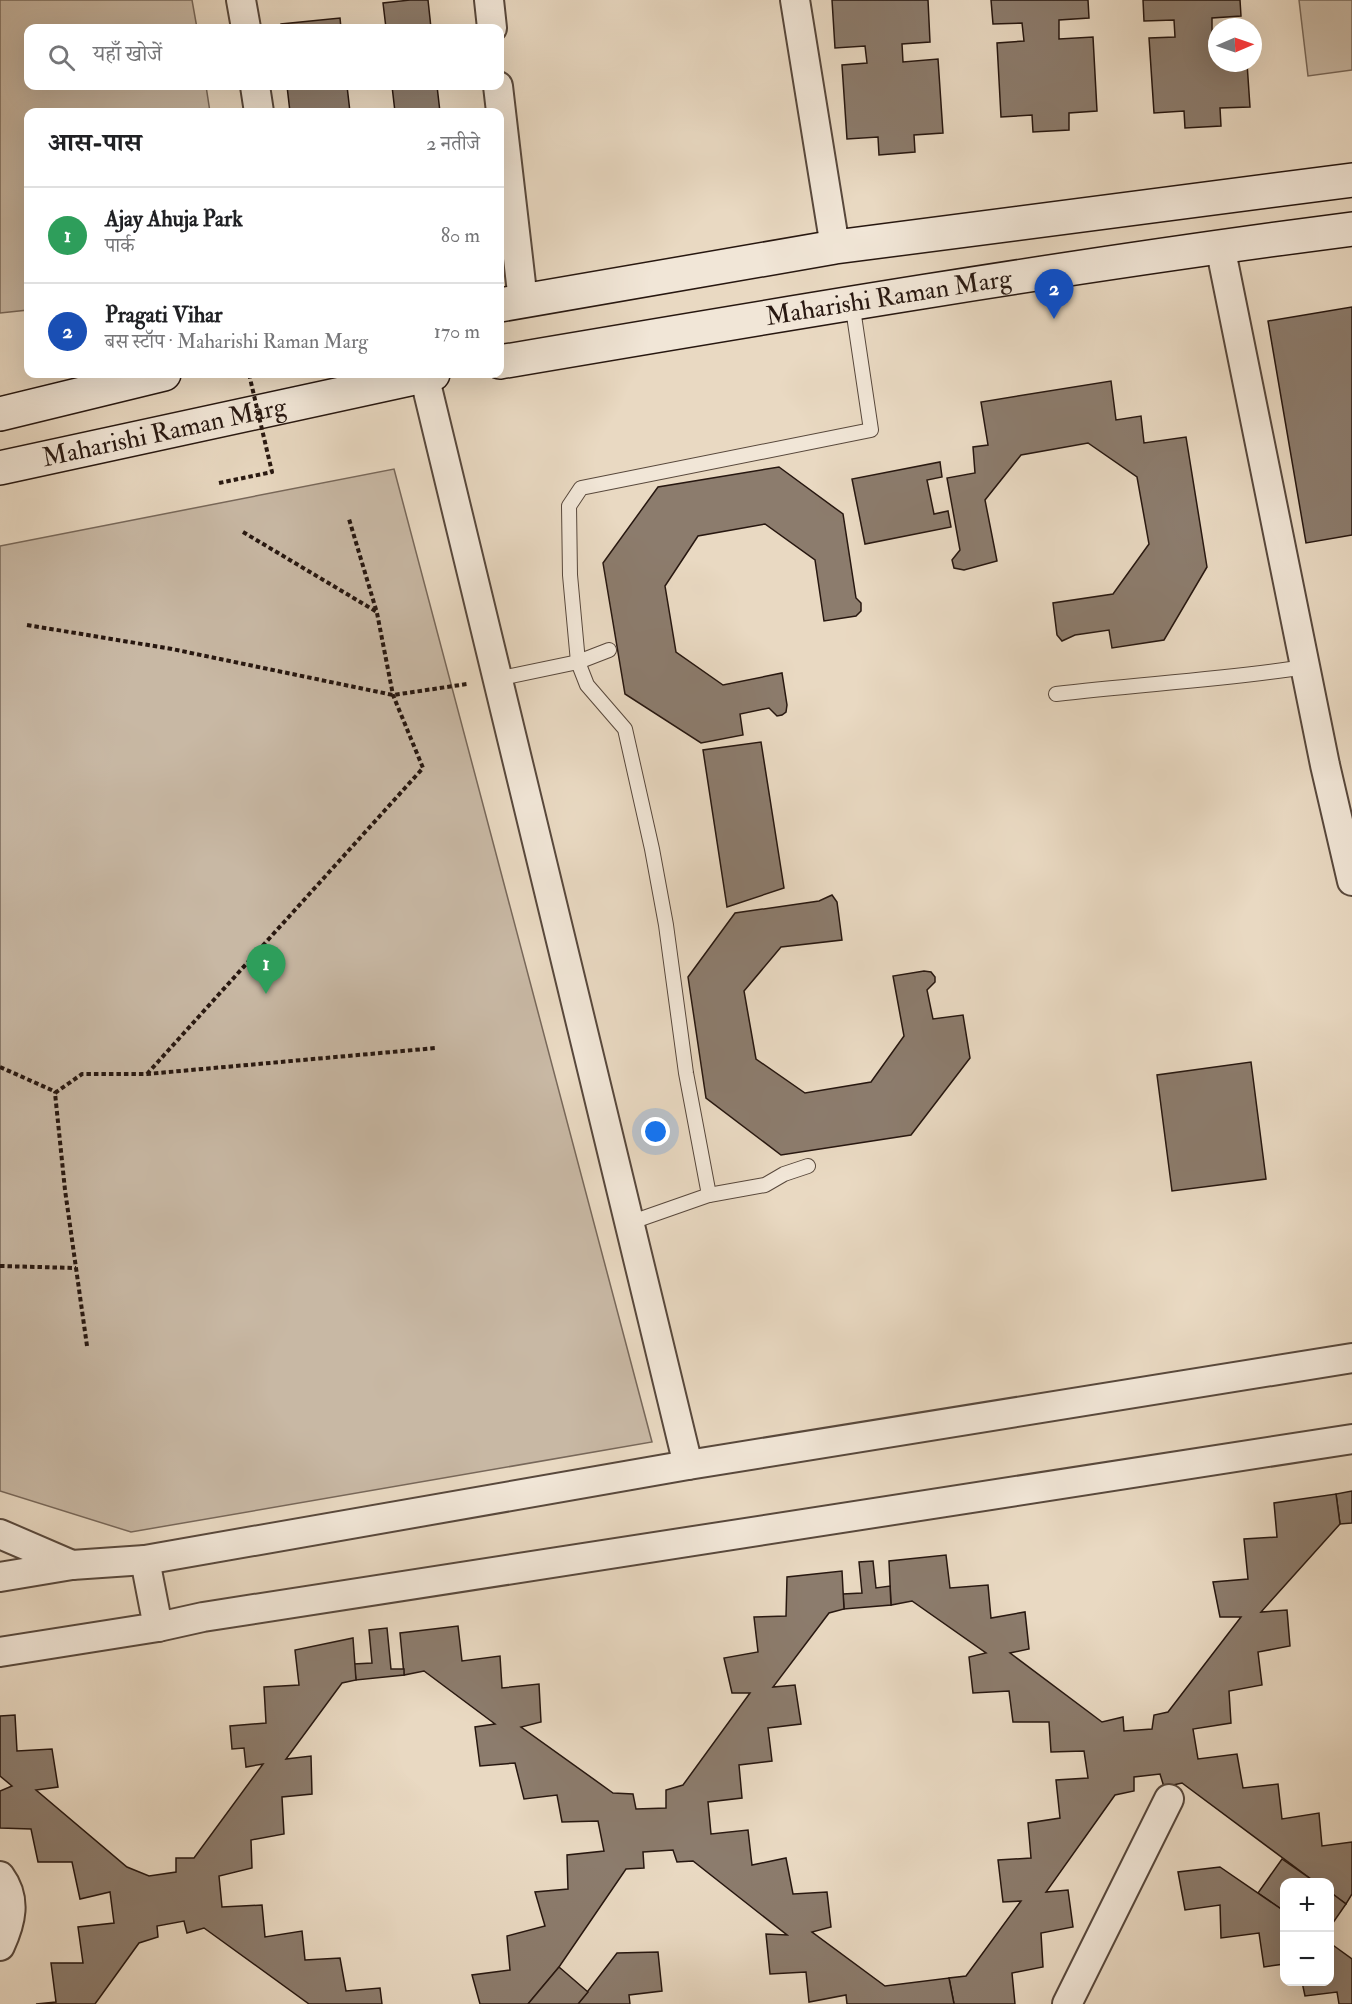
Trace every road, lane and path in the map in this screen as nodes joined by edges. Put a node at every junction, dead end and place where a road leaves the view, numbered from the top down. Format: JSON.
{"nodes":[{"id":1,"x":241,"y":0,"type":"edge"},
{"id":2,"x":489,"y":0,"type":"edge"},
{"id":3,"x":795,"y":0,"type":"edge"},
{"id":4,"x":245,"y":24,"type":"edge"},
{"id":5,"x":492,"y":24,"type":"edge"},
{"id":6,"x":256,"y":90,"type":"edge"},
{"id":7,"x":498,"y":90,"type":"edge"},
{"id":8,"x":258,"y":108,"type":"edge"},
{"id":9,"x":499,"y":108,"type":"edge"},
{"id":10,"x":504,"y":179,"type":"edge"},
{"id":11,"x":1352,"y":180,"type":"edge"},
{"id":12,"x":1352,"y":229,"type":"edge"},
{"id":13,"x":1220,"y":246,"type":"junction"},
{"id":14,"x":835,"y":247,"type":"junction"},
{"id":15,"x":852,"y":302,"type":"junction"},
{"id":16,"x":512,"y":303,"type":"edge"},
{"id":17,"x":504,"y":361,"type":"edge"},
{"id":18,"x":148,"y":378,"type":"edge"},
{"id":19,"x":250,"y":378,"type":"edge"},
{"id":20,"x":410,"y":378,"type":"edge"},
{"id":21,"x":429,"y":378,"type":"edge"},
{"id":22,"x":0,"y":414,"type":"edge"},
{"id":23,"x":0,"y":468,"type":"edge"},
{"id":24,"x":219,"y":483,"type":"dead end"},
{"id":25,"x":349,"y":519,"type":"dead end"},
{"id":26,"x":243,"y":532,"type":"dead end"},
{"id":27,"x":377,"y":613,"type":"junction"},
{"id":28,"x":27,"y":625,"type":"dead end"},
{"id":29,"x":609,"y":650,"type":"dead end"},
{"id":30,"x":578,"y":662,"type":"junction"},
{"id":31,"x":1305,"y":667,"type":"junction"},
{"id":32,"x":497,"y":679,"type":"junction"},
{"id":33,"x":1056,"y":694,"type":"dead end"},
{"id":34,"x":393,"y":695,"type":"junction"},
{"id":35,"x":1352,"y":881,"type":"edge"},
{"id":36,"x":436,"y":1048,"type":"dead end"},
{"id":37,"x":0,"y":1068,"type":"edge"},
{"id":38,"x":147,"y":1074,"type":"junction"},
{"id":39,"x":57,"y":1092,"type":"junction"},
{"id":40,"x":808,"y":1167,"type":"dead end"},
{"id":41,"x":710,"y":1195,"type":"junction"},
{"id":42,"x":629,"y":1223,"type":"junction"},
{"id":43,"x":0,"y":1266,"type":"edge"},
{"id":44,"x":76,"y":1268,"type":"junction"},
{"id":45,"x":87,"y":1346,"type":"dead end"},
{"id":46,"x":1352,"y":1358,"type":"edge"},
{"id":47,"x":1352,"y":1439,"type":"edge"},
{"id":48,"x":688,"y":1465,"type":"junction"},
{"id":49,"x":0,"y":1534,"type":"edge"},
{"id":50,"x":145,"y":1560,"type":"junction"},
{"id":51,"x":72,"y":1565,"type":"junction"},
{"id":52,"x":0,"y":1577,"type":"edge"},
{"id":53,"x":158,"y":1627,"type":"junction"},
{"id":54,"x":0,"y":1652,"type":"edge"},
{"id":55,"x":1169,"y":1799,"type":"dead end"},
{"id":56,"x":0,"y":1876,"type":"edge"},
{"id":57,"x":0,"y":1946,"type":"edge"},
{"id":58,"x":1067,"y":2004,"type":"edge"}],
"edges":[{"from":1,"to":4,"type":"street"},
{"from":2,"to":5,"type":"street"},
{"from":3,"to":14,"type":"street"},
{"from":6,"to":8,"type":"street"},
{"from":7,"to":9,"type":"street"},
{"from":10,"to":16,"type":"street"},
{"from":11,"to":14,"type":"main road","name":"Maharishi Raman Marg"},
{"from":12,"to":13,"type":"main road","name":"Maharishi Raman Marg"},
{"from":13,"to":15,"type":"main road","name":"Maharishi Raman Marg"},
{"from":13,"to":31,"type":"street"},
{"from":14,"to":16,"type":"main road","name":"Maharishi Raman Marg"},
{"from":15,"to":17,"type":"main road","name":"Maharishi Raman Marg"},
{"from":15,"to":30,"type":"lane"},
{"from":18,"to":22,"type":"main road","name":"Maharishi Raman Marg"},
{"from":19,"to":24,"type":"path","bridge":true},
{"from":20,"to":23,"type":"main road","name":"Maharishi Raman Marg"},
{"from":21,"to":32,"type":"street"},
{"from":25,"to":27,"type":"path"},
{"from":26,"to":27,"type":"path"},
{"from":27,"to":34,"type":"path"},
{"from":28,"to":34,"type":"path"},
{"from":29,"to":30,"type":"lane"},
{"from":30,"to":32,"type":"lane"},
{"from":30,"to":41,"type":"lane"},
{"from":31,"to":33,"type":"lane"},
{"from":31,"to":35,"type":"street"},
{"from":32,"to":34,"type":"path"},
{"from":32,"to":42,"type":"street"},
{"from":34,"to":38,"type":"path"},
{"from":36,"to":38,"type":"path"},
{"from":37,"to":39,"type":"path"},
{"from":38,"to":39,"type":"path"},
{"from":39,"to":44,"type":"path"},
{"from":40,"to":41,"type":"lane"},
{"from":41,"to":42,"type":"lane"},
{"from":42,"to":48,"type":"street"},
{"from":43,"to":44,"type":"path"},
{"from":44,"to":45,"type":"path"},
{"from":46,"to":48,"type":"street"},
{"from":47,"to":53,"type":"street"},
{"from":48,"to":50,"type":"street"},
{"from":49,"to":51,"type":"street"},
{"from":50,"to":51,"type":"street"},
{"from":50,"to":53,"type":"street"},
{"from":51,"to":52,"type":"street"},
{"from":53,"to":54,"type":"street"},
{"from":55,"to":58,"type":"street"},
{"from":56,"to":57,"type":"street"}]}
